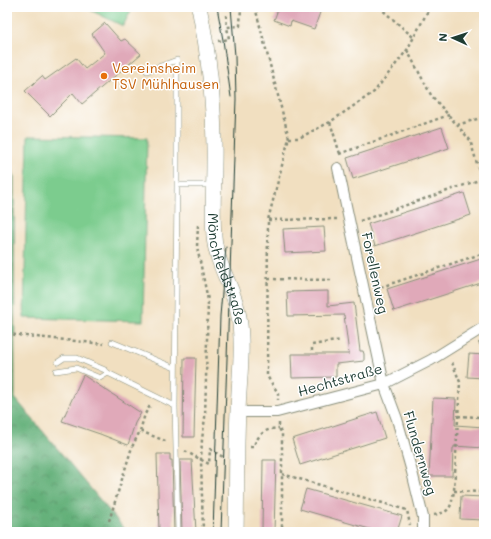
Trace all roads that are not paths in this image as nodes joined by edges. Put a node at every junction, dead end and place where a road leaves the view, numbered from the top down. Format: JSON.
{"nodes":[{"id":1,"x":199,"y":7,"type":"edge"},
{"id":2,"x":148,"y":71,"type":"dead end"},
{"id":3,"x":338,"y":168,"type":"road end"},
{"id":4,"x":177,"y":185,"type":"junction"},
{"id":5,"x":214,"y":185,"type":"junction"},
{"id":6,"x":484,"y":327,"type":"edge"},
{"id":7,"x":112,"y":342,"type":"road end"},
{"id":8,"x":58,"y":362,"type":"dead end"},
{"id":9,"x":175,"y":368,"type":"junction"},
{"id":10,"x":56,"y":371,"type":"dead end"},
{"id":11,"x":108,"y":373,"type":"junction"},
{"id":12,"x":384,"y":384,"type":"junction"},
{"id":13,"x":175,"y":406,"type":"junction"},
{"id":14,"x":238,"y":412,"type":"junction"},
{"id":15,"x":178,"y":532,"type":"edge"},
{"id":16,"x":236,"y":532,"type":"edge"},
{"id":17,"x":423,"y":532,"type":"edge"}],
"edges":[{"from":1,"to":5,"type":"main road","name":"Mönchfeldstraße"},
{"from":2,"to":4,"type":"lane"},
{"from":3,"to":12,"type":"street","name":"Forellenweg"},
{"from":4,"to":5,"type":"lane"},
{"from":4,"to":9,"type":"lane"},
{"from":5,"to":14,"type":"main road","name":"Mönchfeldstraße"},
{"from":6,"to":12,"type":"street","name":"Hechtstraße"},
{"from":7,"to":9,"type":"lane"},
{"from":8,"to":11,"type":"lane"},
{"from":9,"to":13,"type":"lane"},
{"from":10,"to":11,"type":"lane"},
{"from":11,"to":13,"type":"lane"},
{"from":12,"to":14,"type":"street","name":"Hechtstraße"},
{"from":12,"to":17,"type":"street","name":"Flundernweg"},
{"from":13,"to":15,"type":"lane"},
{"from":14,"to":16,"type":"main road","name":"Mönchfeldstraße"}]}
